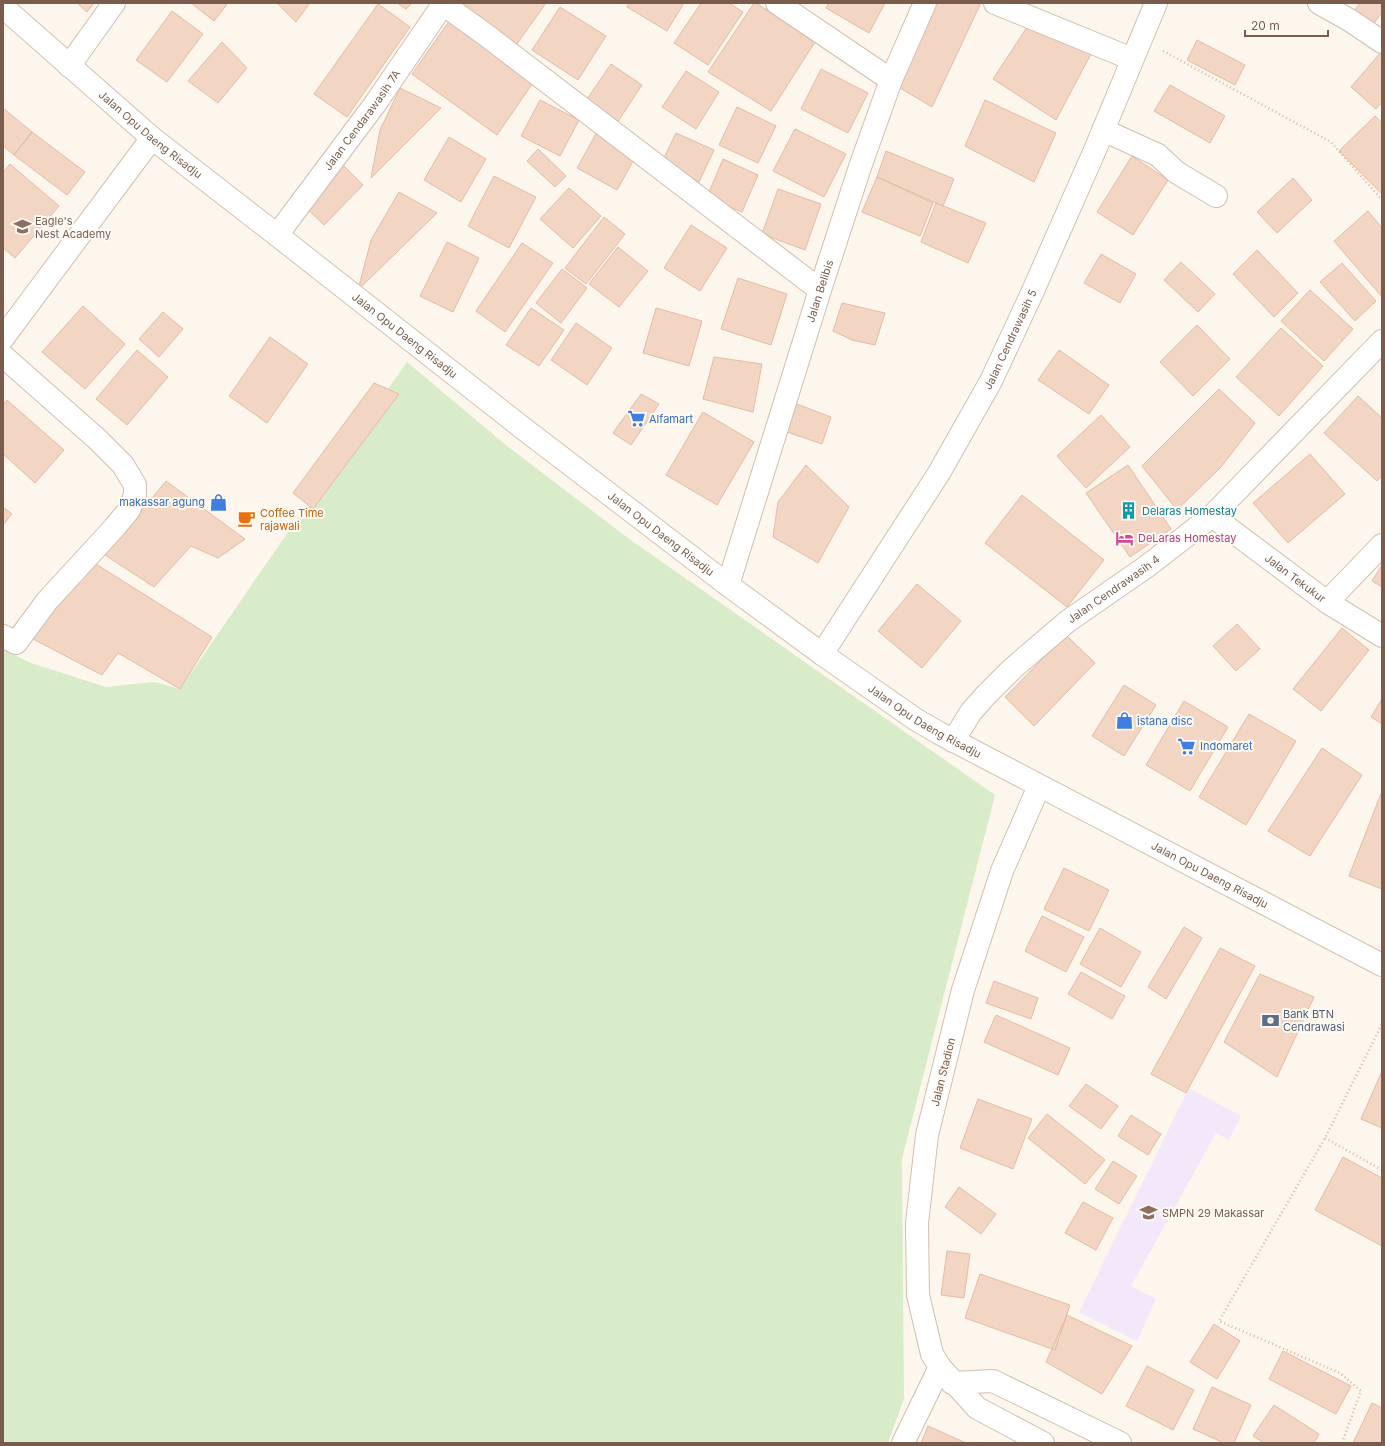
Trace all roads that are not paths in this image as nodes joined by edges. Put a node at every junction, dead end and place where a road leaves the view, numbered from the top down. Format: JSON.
{"nodes":[{"id":1,"x":114,"y":3,"type":"edge"},
{"id":2,"x":777,"y":3,"type":"edge"},
{"id":3,"x":925,"y":3,"type":"edge"},
{"id":4,"x":995,"y":3,"type":"edge"},
{"id":5,"x":1156,"y":3,"type":"edge"},
{"id":6,"x":1319,"y":3,"type":"edge"},
{"id":7,"x":444,"y":4,"type":"edge"},
{"id":8,"x":3,"y":7,"type":"edge"},
{"id":9,"x":1382,"y":42,"type":"edge"},
{"id":10,"x":1132,"y":59,"type":"junction"},
{"id":11,"x":69,"y":66,"type":"junction"},
{"id":12,"x":891,"y":80,"type":"junction"},
{"id":13,"x":1103,"y":130,"type":"junction"},
{"id":14,"x":152,"y":138,"type":"junction"},
{"id":15,"x":1216,"y":196,"type":"dead end"},
{"id":16,"x":277,"y":235,"type":"junction"},
{"id":17,"x":820,"y":290,"type":"junction"},
{"id":18,"x":3,"y":338,"type":"edge"},
{"id":19,"x":1382,"y":341,"type":"edge"},
{"id":20,"x":3,"y":356,"type":"edge"},
{"id":21,"x":1212,"y":516,"type":"junction"},
{"id":22,"x":1382,"y":545,"type":"edge"},
{"id":23,"x":728,"y":585,"type":"junction"},
{"id":24,"x":1327,"y":602,"type":"junction"},
{"id":25,"x":3,"y":636,"type":"edge"},
{"id":26,"x":1382,"y":636,"type":"edge"},
{"id":27,"x":822,"y":654,"type":"junction"},
{"id":28,"x":953,"y":741,"type":"junction"},
{"id":29,"x":1038,"y":786,"type":"junction"},
{"id":30,"x":1382,"y":964,"type":"edge"},
{"id":31,"x":946,"y":1375,"type":"junction"},
{"id":32,"x":903,"y":1443,"type":"edge"},
{"id":33,"x":1043,"y":1443,"type":"edge"},
{"id":34,"x":1120,"y":1443,"type":"edge"}],
"edges":[{"from":1,"to":11,"type":"street"},
{"from":2,"to":12,"type":"street"},
{"from":3,"to":12,"type":"street","name":"Jalan Belibis"},
{"from":4,"to":10,"type":"street"},
{"from":5,"to":10,"type":"street","name":"Jalan Cendrawasih 5"},
{"from":6,"to":9,"type":"street"},
{"from":7,"to":16,"type":"street","name":"Jalan Cendarawasih 7A"},
{"from":7,"to":17,"type":"street"},
{"from":8,"to":11,"type":"street","name":"Jalan Opu Daeng Risadju"},
{"from":10,"to":13,"type":"street","name":"Jalan Cendrawasih 5"},
{"from":11,"to":14,"type":"street","name":"Jalan Opu Daeng Risadju"},
{"from":12,"to":17,"type":"street","name":"Jalan Belibis"},
{"from":13,"to":15,"type":"street"},
{"from":13,"to":27,"type":"street","name":"Jalan Cendrawasih 5"},
{"from":14,"to":16,"type":"street","name":"Jalan Opu Daeng Risadju"},
{"from":14,"to":18,"type":"street"},
{"from":16,"to":23,"type":"street","name":"Jalan Opu Daeng Risadju"},
{"from":17,"to":23,"type":"street","name":"Jalan Belibis"},
{"from":19,"to":21,"type":"street","name":"Jalan Cendrawasih 4"},
{"from":20,"to":25,"type":"street"},
{"from":21,"to":24,"type":"street","name":"Jalan Tekukur"},
{"from":21,"to":28,"type":"street","name":"Jalan Cendrawasih 4"},
{"from":22,"to":24,"type":"street"},
{"from":23,"to":27,"type":"street","name":"Jalan Opu Daeng Risadju"},
{"from":24,"to":26,"type":"street","name":"Jalan Tekukur"},
{"from":27,"to":28,"type":"street","name":"Jalan Opu Daeng Risadju"},
{"from":28,"to":29,"type":"street","name":"Jalan Opu Daeng Risadju"},
{"from":29,"to":30,"type":"street","name":"Jalan Opu Daeng Risadju"},
{"from":29,"to":31,"type":"street","name":"Jalan Stadion"},
{"from":31,"to":32,"type":"street"},
{"from":31,"to":33,"type":"street","name":"Jalan Stadion"},
{"from":31,"to":34,"type":"street"}]}
